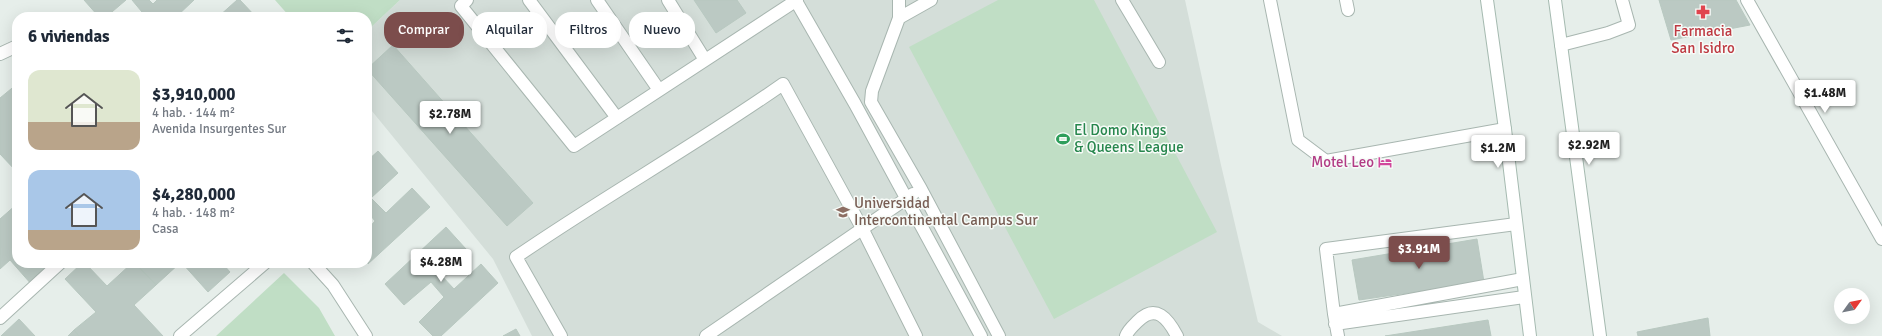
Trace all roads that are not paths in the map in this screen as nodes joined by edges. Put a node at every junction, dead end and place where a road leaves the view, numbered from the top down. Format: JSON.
{"nodes":[{"id":1,"x":467,"y":0,"type":"edge"},
{"id":2,"x":529,"y":0,"type":"edge"},
{"id":3,"x":597,"y":0,"type":"edge"},
{"id":4,"x":668,"y":0,"type":"edge"},
{"id":5,"x":797,"y":0,"type":"edge"},
{"id":6,"x":898,"y":0,"type":"edge"},
{"id":7,"x":931,"y":0,"type":"edge"},
{"id":8,"x":1122,"y":0,"type":"edge"},
{"id":9,"x":1270,"y":0,"type":"edge"},
{"id":10,"x":1486,"y":0,"type":"edge"},
{"id":11,"x":1555,"y":0,"type":"edge"},
{"id":12,"x":1622,"y":0,"type":"edge"},
{"id":13,"x":1747,"y":0,"type":"edge"},
{"id":14,"x":899,"y":18,"type":"junction"},
{"id":15,"x":1561,"y":44,"type":"junction"},
{"id":16,"x":12,"y":48,"type":"edge"},
{"id":17,"x":0,"y":54,"type":"edge"},
{"id":18,"x":705,"y":60,"type":"junction"},
{"id":19,"x":1158,"y":62,"type":"dead end"},
{"id":20,"x":659,"y":90,"type":"junction"},
{"id":21,"x":871,"y":102,"type":"junction"},
{"id":22,"x":858,"y":110,"type":"junction"},
{"id":23,"x":616,"y":118,"type":"junction"},
{"id":24,"x":1505,"y":129,"type":"junction"},
{"id":25,"x":921,"y":189,"type":"junction"},
{"id":26,"x":906,"y":198,"type":"junction"},
{"id":27,"x":1516,"y":224,"type":"junction"},
{"id":28,"x":862,"y":228,"type":"junction"},
{"id":29,"x":1882,"y":239,"type":"edge"},
{"id":30,"x":55,"y":268,"type":"edge"},
{"id":31,"x":259,"y":268,"type":"edge"},
{"id":32,"x":318,"y":268,"type":"edge"},
{"id":33,"x":1523,"y":280,"type":"junction"},
{"id":34,"x":1524,"y":297,"type":"junction"},
{"id":35,"x":0,"y":318,"type":"edge"},
{"id":36,"x":1335,"y":319,"type":"junction"},
{"id":37,"x":180,"y":336,"type":"edge"},
{"id":38,"x":366,"y":336,"type":"edge"},
{"id":39,"x":561,"y":336,"type":"edge"},
{"id":40,"x":706,"y":336,"type":"edge"},
{"id":41,"x":916,"y":336,"type":"edge"},
{"id":42,"x":981,"y":336,"type":"edge"},
{"id":43,"x":999,"y":336,"type":"edge"},
{"id":44,"x":1126,"y":336,"type":"edge"},
{"id":45,"x":1177,"y":336,"type":"edge"},
{"id":46,"x":1338,"y":336,"type":"edge"},
{"id":47,"x":1530,"y":336,"type":"edge"},
{"id":48,"x":1600,"y":336,"type":"edge"}],
"edges":[{"from":1,"to":23,"type":"main road"},
{"from":2,"to":23,"type":"main road"},
{"from":3,"to":20,"type":"main road"},
{"from":4,"to":18,"type":"main road"},
{"from":5,"to":18,"type":"main road"},
{"from":5,"to":22,"type":"main road"},
{"from":6,"to":14,"type":"main road"},
{"from":7,"to":14,"type":"main road"},
{"from":8,"to":19,"type":"main road"},
{"from":9,"to":24,"type":"main road"},
{"from":10,"to":24,"type":"main road"},
{"from":11,"to":15,"type":"main road"},
{"from":12,"to":15,"type":"main road"},
{"from":13,"to":29,"type":"main road"},
{"from":14,"to":21,"type":"main road"},
{"from":15,"to":48,"type":"main road"},
{"from":16,"to":17,"type":"main road"},
{"from":18,"to":20,"type":"main road"},
{"from":20,"to":23,"type":"main road"},
{"from":21,"to":22,"type":"main road"},
{"from":21,"to":25,"type":"main road"},
{"from":22,"to":26,"type":"main road"},
{"from":24,"to":27,"type":"main road"},
{"from":25,"to":26,"type":"main road"},
{"from":25,"to":43,"type":"main road"},
{"from":26,"to":28,"type":"main road"},
{"from":26,"to":42,"type":"main road"},
{"from":27,"to":33,"type":"main road"},
{"from":27,"to":36,"type":"main road"},
{"from":28,"to":39,"type":"main road"},
{"from":28,"to":40,"type":"main road"},
{"from":28,"to":41,"type":"main road"},
{"from":30,"to":35,"type":"main road"},
{"from":31,"to":37,"type":"main road"},
{"from":32,"to":38,"type":"main road"},
{"from":33,"to":34,"type":"main road"},
{"from":33,"to":36,"type":"main road"},
{"from":34,"to":36,"type":"main road"},
{"from":34,"to":47,"type":"main road"},
{"from":36,"to":46,"type":"main road"},
{"from":44,"to":45,"type":"main road"}]}
